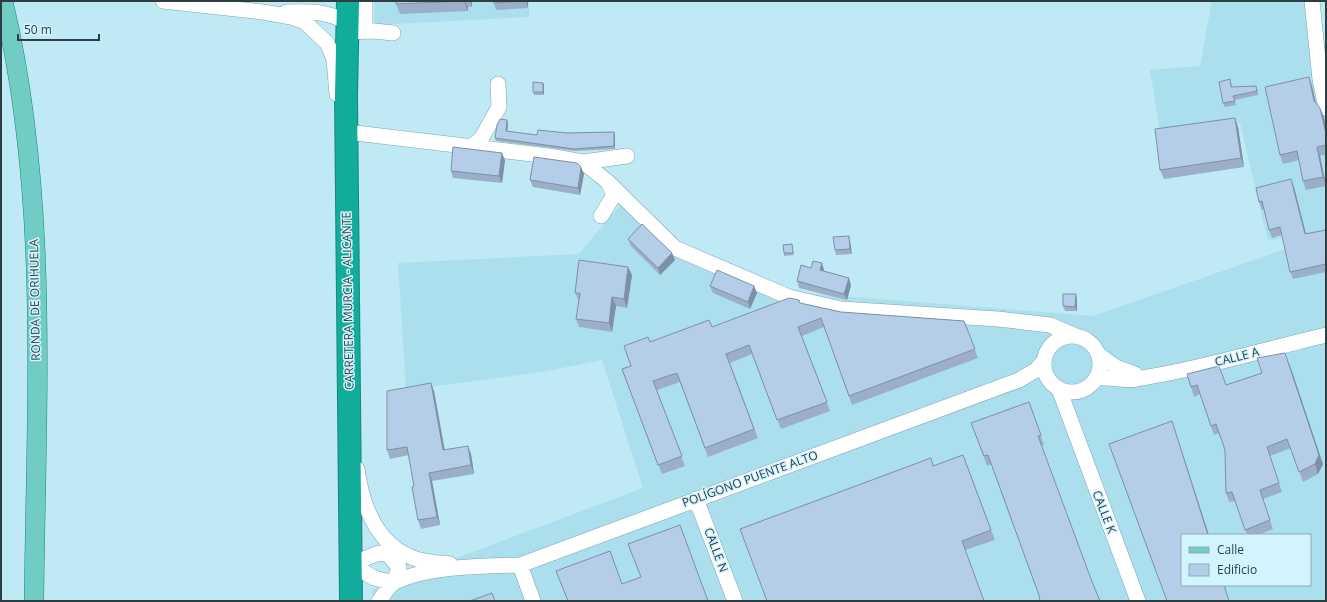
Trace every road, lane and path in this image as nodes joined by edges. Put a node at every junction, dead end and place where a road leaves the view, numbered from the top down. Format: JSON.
{"nodes":[{"id":1,"x":3,"y":1,"type":"edge"},
{"id":2,"x":162,"y":1,"type":"edge"},
{"id":3,"x":311,"y":1,"type":"edge"},
{"id":4,"x":348,"y":1,"type":"edge"},
{"id":5,"x":365,"y":1,"type":"edge"},
{"id":6,"x":1312,"y":1,"type":"edge"},
{"id":7,"x":294,"y":11,"type":"junction"},
{"id":8,"x":263,"y":12,"type":"junction"},
{"id":9,"x":353,"y":28,"type":"junction"},
{"id":10,"x":393,"y":33,"type":"dead end"},
{"id":11,"x":498,"y":84,"type":"dead end"},
{"id":12,"x":1326,"y":108,"type":"edge"},
{"id":13,"x":347,"y":132,"type":"junction"},
{"id":14,"x":472,"y":146,"type":"junction"},
{"id":15,"x":627,"y":156,"type":"dead end"},
{"id":16,"x":583,"y":162,"type":"junction"},
{"id":17,"x":347,"y":177,"type":"junction"},
{"id":18,"x":608,"y":182,"type":"junction"},
{"id":19,"x":602,"y":216,"type":"dead end"},
{"id":20,"x":1022,"y":322,"type":"junction"},
{"id":21,"x":1326,"y":335,"type":"edge"},
{"id":22,"x":1078,"y":337,"type":"junction"},
{"id":23,"x":1098,"y":354,"type":"junction"},
{"id":24,"x":1046,"y":355,"type":"junction"},
{"id":25,"x":1148,"y":376,"type":"junction"},
{"id":26,"x":1096,"y":378,"type":"junction"},
{"id":27,"x":1019,"y":380,"type":"junction"},
{"id":28,"x":1056,"y":387,"type":"junction"},
{"id":29,"x":1083,"y":390,"type":"junction"},
{"id":30,"x":349,"y":412,"type":"junction"},
{"id":31,"x":1072,"y":422,"type":"junction"},
{"id":32,"x":696,"y":499,"type":"junction"},
{"id":33,"x":388,"y":555,"type":"junction"},
{"id":34,"x":410,"y":557,"type":"junction"},
{"id":35,"x":351,"y":564,"type":"junction"},
{"id":36,"x":520,"y":565,"type":"junction"},
{"id":37,"x":479,"y":566,"type":"junction"},
{"id":38,"x":394,"y":583,"type":"junction"},
{"id":39,"x":34,"y":601,"type":"edge"},
{"id":40,"x":351,"y":601,"type":"edge"},
{"id":41,"x":379,"y":601,"type":"edge"},
{"id":42,"x":533,"y":601,"type":"edge"},
{"id":43,"x":735,"y":601,"type":"edge"},
{"id":44,"x":1138,"y":601,"type":"edge"}],
"edges":[{"from":1,"to":39,"type":"main road","name":"RONDA DE ORIHUELA"},
{"from":2,"to":8,"type":"street"},
{"from":3,"to":7,"type":"street"},
{"from":4,"to":9,"type":"highway","name":"CARRETERA MURCIA - ALICANTE"},
{"from":5,"to":9,"type":"street"},
{"from":6,"to":12,"type":"street"},
{"from":7,"to":8,"type":"street"},
{"from":7,"to":9,"type":"street"},
{"from":8,"to":17,"type":"street"},
{"from":9,"to":10,"type":"street"},
{"from":9,"to":13,"type":"highway","name":"CARRETERA MURCIA - ALICANTE"},
{"from":11,"to":14,"type":"street"},
{"from":13,"to":14,"type":"street"},
{"from":13,"to":17,"type":"highway","name":"CARRETERA MURCIA - ALICANTE"},
{"from":14,"to":16,"type":"street"},
{"from":15,"to":16,"type":"street"},
{"from":16,"to":18,"type":"street"},
{"from":17,"to":30,"type":"highway","name":"CARRETERA MURCIA - ALICANTE"},
{"from":18,"to":19,"type":"street"},
{"from":18,"to":20,"type":"street"},
{"from":20,"to":22,"type":"street"},
{"from":20,"to":24,"type":"street"},
{"from":21,"to":25,"type":"street","name":"CALLE A"},
{"from":22,"to":23,"type":"street"},
{"from":22,"to":24,"type":"street","name":"POLÍGONO PUENTE ALTO"},
{"from":23,"to":25,"type":"street"},
{"from":23,"to":26,"type":"street"},
{"from":24,"to":27,"type":"street","name":"POLÍGONO PUENTE ALTO"},
{"from":24,"to":28,"type":"street"},
{"from":25,"to":26,"type":"street","name":"CALLE A"},
{"from":26,"to":29,"type":"street"},
{"from":27,"to":28,"type":"street","name":"POLÍGONO PUENTE ALTO"},
{"from":27,"to":32,"type":"street","name":"POLÍGONO PUENTE ALTO"},
{"from":28,"to":29,"type":"street","name":"POLÍGONO PUENTE ALTO"},
{"from":28,"to":31,"type":"street","name":"CALLE K"},
{"from":29,"to":31,"type":"street"},
{"from":30,"to":34,"type":"street"},
{"from":30,"to":35,"type":"highway","name":"CARRETERA MURCIA - ALICANTE"},
{"from":31,"to":44,"type":"street","name":"CALLE K"},
{"from":32,"to":36,"type":"street","name":"POLÍGONO PUENTE ALTO"},
{"from":32,"to":43,"type":"street","name":"CALLE N"},
{"from":33,"to":34,"type":"street"},
{"from":33,"to":35,"type":"street"},
{"from":33,"to":38,"type":"street"},
{"from":34,"to":37,"type":"street"},
{"from":35,"to":38,"type":"street"},
{"from":35,"to":40,"type":"highway","name":"CARRETERA MURCIA - ALICANTE"},
{"from":36,"to":37,"type":"street","name":"POLÍGONO PUENTE ALTO"},
{"from":36,"to":42,"type":"street"},
{"from":37,"to":38,"type":"street"},
{"from":38,"to":41,"type":"street"}]}
